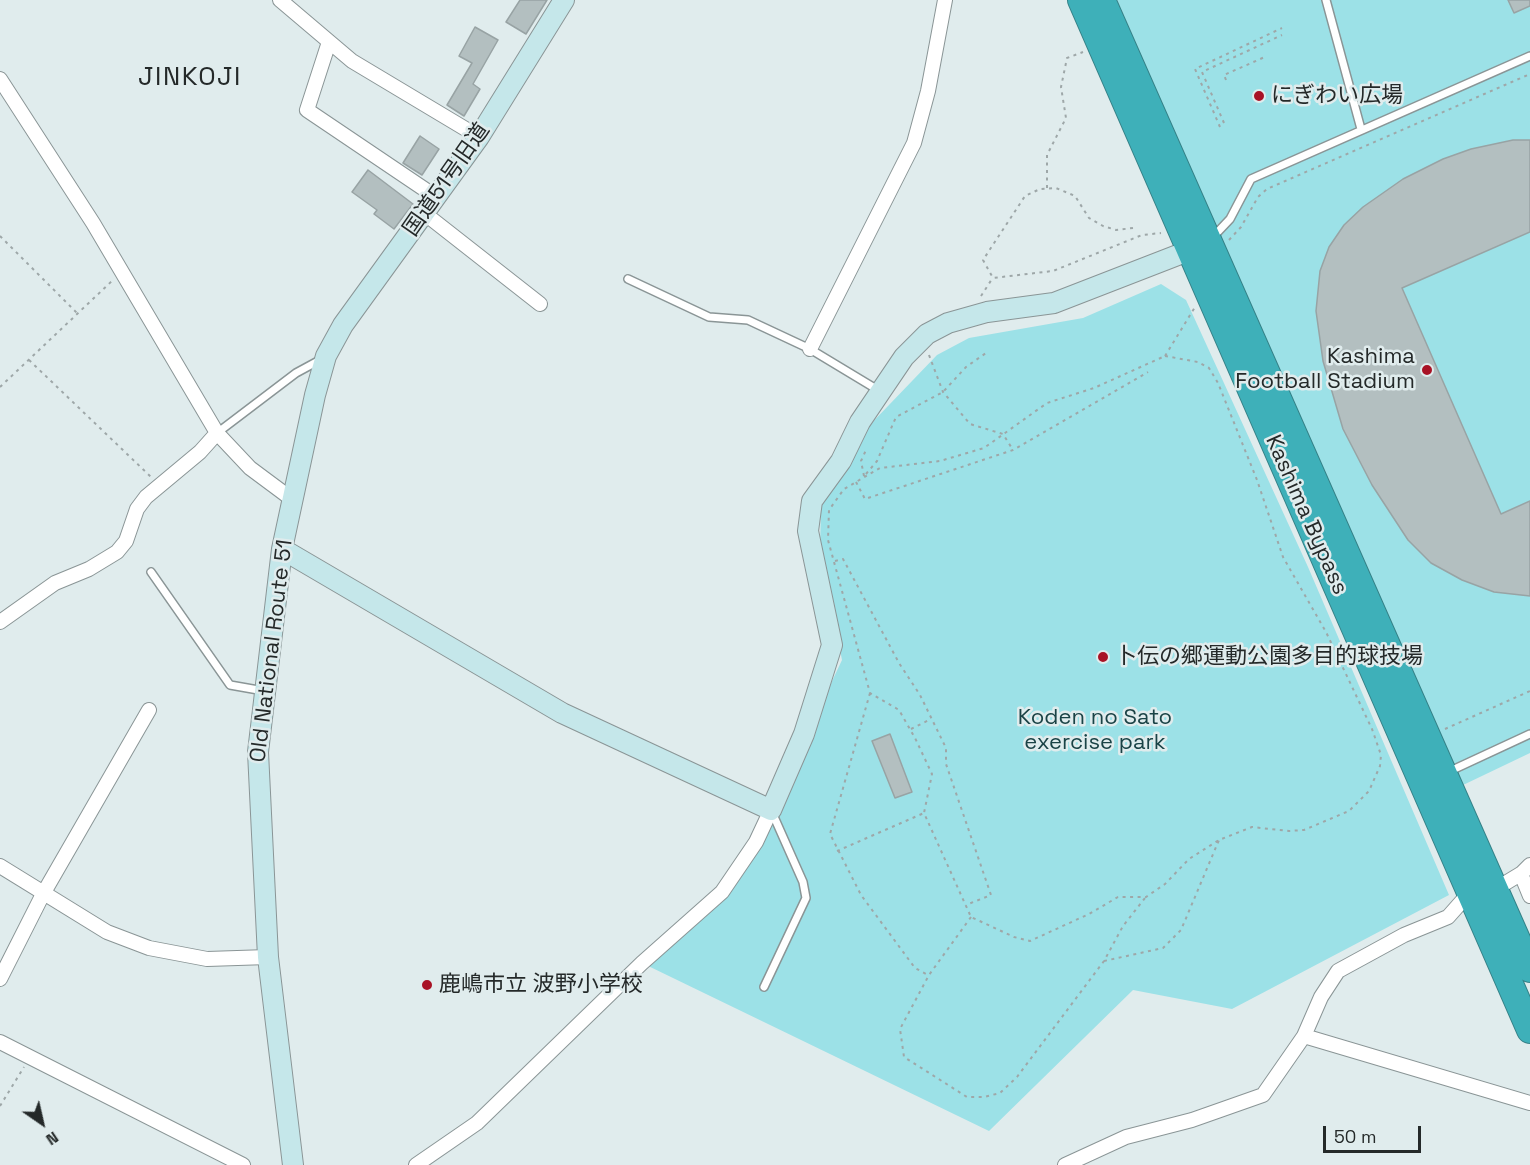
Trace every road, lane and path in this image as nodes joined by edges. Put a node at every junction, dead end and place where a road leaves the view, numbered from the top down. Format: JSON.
{"nodes":[{"id":1,"x":280,"y":0,"type":"edge"},
{"id":2,"x":564,"y":0,"type":"edge"},
{"id":3,"x":945,"y":0,"type":"edge"},
{"id":4,"x":1081,"y":0,"type":"edge"},
{"id":5,"x":1102,"y":0,"type":"edge"},
{"id":6,"x":1326,"y":0,"type":"edge"},
{"id":7,"x":1282,"y":28,"type":"dead end"},
{"id":8,"x":1282,"y":35,"type":"dead end"},
{"id":9,"x":329,"y":42,"type":"junction"},
{"id":10,"x":1089,"y":49,"type":"dead end"},
{"id":11,"x":1267,"y":56,"type":"dead end"},
{"id":12,"x":1530,"y":56,"type":"edge"},
{"id":13,"x":1530,"y":74,"type":"edge"},
{"id":14,"x":0,"y":79,"type":"edge"},
{"id":15,"x":1226,"y":80,"type":"dead end"},
{"id":16,"x":1224,"y":123,"type":"dead end"},
{"id":17,"x":1220,"y":127,"type":"dead end"},
{"id":18,"x":1361,"y":129,"type":"junction"},
{"id":19,"x":479,"y":137,"type":"junction"},
{"id":20,"x":1047,"y":188,"type":"junction"},
{"id":21,"x":430,"y":205,"type":"junction"},
{"id":22,"x":1133,"y":228,"type":"dead end"},
{"id":23,"x":1164,"y":233,"type":"dead end"},
{"id":24,"x":0,"y":236,"type":"edge"},
{"id":25,"x":1208,"y":246,"type":"junction"},
{"id":26,"x":122,"y":272,"type":"junction"},
{"id":27,"x":993,"y":278,"type":"junction"},
{"id":28,"x":628,"y":279,"type":"dead end"},
{"id":29,"x":540,"y":304,"type":"dead end"},
{"id":30,"x":985,"y":304,"type":"dead end"},
{"id":31,"x":1202,"y":311,"type":"dead end"},
{"id":32,"x":78,"y":314,"type":"junction"},
{"id":33,"x":810,"y":349,"type":"junction"},
{"id":34,"x":986,"y":353,"type":"dead end"},
{"id":35,"x":326,"y":356,"type":"junction"},
{"id":36,"x":1165,"y":356,"type":"junction"},
{"id":37,"x":29,"y":360,"type":"junction"},
{"id":38,"x":921,"y":360,"type":"dead end"},
{"id":39,"x":1148,"y":372,"type":"dead end"},
{"id":40,"x":0,"y":387,"type":"edge"},
{"id":41,"x":880,"y":391,"type":"junction"},
{"id":42,"x":943,"y":392,"type":"junction"},
{"id":43,"x":217,"y":433,"type":"junction"},
{"id":44,"x":1003,"y":434,"type":"junction"},
{"id":45,"x":869,"y":441,"type":"dead end"},
{"id":46,"x":1013,"y":450,"type":"junction"},
{"id":47,"x":864,"y":476,"type":"junction"},
{"id":48,"x":855,"y":482,"type":"junction"},
{"id":49,"x":159,"y":486,"type":"junction"},
{"id":50,"x":293,"y":500,"type":"junction"},
{"id":51,"x":282,"y":549,"type":"junction"},
{"id":52,"x":835,"y":561,"type":"junction"},
{"id":53,"x":151,"y":572,"type":"dead end"},
{"id":54,"x":0,"y":622,"type":"edge"},
{"id":55,"x":266,"y":691,"type":"junction"},
{"id":56,"x":1530,"y":691,"type":"edge"},
{"id":57,"x":870,"y":693,"type":"junction"},
{"id":58,"x":149,"y":710,"type":"dead end"},
{"id":59,"x":931,"y":719,"type":"junction"},
{"id":60,"x":911,"y":729,"type":"junction"},
{"id":61,"x":1443,"y":730,"type":"dead end"},
{"id":62,"x":1530,"y":734,"type":"edge"},
{"id":63,"x":1433,"y":778,"type":"junction"},
{"id":64,"x":771,"y":810,"type":"junction"},
{"id":65,"x":924,"y":813,"type":"junction"},
{"id":66,"x":1219,"y":840,"type":"junction"},
{"id":67,"x":837,"y":851,"type":"junction"},
{"id":68,"x":0,"y":866,"type":"edge"},
{"id":69,"x":1525,"y":870,"type":"edge"},
{"id":70,"x":1482,"y":890,"type":"junction"},
{"id":71,"x":43,"y":894,"type":"junction"},
{"id":72,"x":1530,"y":896,"type":"edge"},
{"id":73,"x":1146,"y":897,"type":"junction"},
{"id":74,"x":966,"y":905,"type":"junction"},
{"id":75,"x":971,"y":917,"type":"junction"},
{"id":76,"x":268,"y":957,"type":"junction"},
{"id":77,"x":1104,"y":961,"type":"junction"},
{"id":78,"x":1530,"y":969,"type":"edge"},
{"id":79,"x":929,"y":975,"type":"junction"},
{"id":80,"x":0,"y":979,"type":"edge"},
{"id":81,"x":764,"y":987,"type":"dead end"},
{"id":82,"x":1530,"y":1030,"type":"edge"},
{"id":83,"x":1304,"y":1036,"type":"junction"},
{"id":84,"x":0,"y":1042,"type":"edge"},
{"id":85,"x":30,"y":1057,"type":"junction"},
{"id":86,"x":1530,"y":1103,"type":"edge"},
{"id":87,"x":0,"y":1106,"type":"edge"},
{"id":88,"x":1073,"y":1163,"type":"edge"},
{"id":89,"x":243,"y":1165,"type":"edge"},
{"id":90,"x":293,"y":1165,"type":"edge"},
{"id":91,"x":416,"y":1165,"type":"edge"}],
"edges":[{"from":1,"to":9,"type":"street"},
{"from":2,"to":19,"type":"street","name":"国道51号旧道"},
{"from":3,"to":33,"type":"street"},
{"from":4,"to":25,"type":"highway","name":"Kashima Bypass"},
{"from":5,"to":25,"type":"highway","name":"Kashima Bypass"},
{"from":6,"to":18,"type":"lane"},
{"from":7,"to":17,"type":"path"},
{"from":8,"to":16,"type":"path"},
{"from":9,"to":19,"type":"street"},
{"from":9,"to":21,"type":"street"},
{"from":10,"to":20,"type":"path"},
{"from":11,"to":15,"type":"path"},
{"from":12,"to":18,"type":"lane"},
{"from":13,"to":25,"type":"path"},
{"from":14,"to":26,"type":"street"},
{"from":18,"to":25,"type":"lane"},
{"from":19,"to":21,"type":"street","name":"国道51号旧道"},
{"from":20,"to":22,"type":"path"},
{"from":20,"to":27,"type":"path"},
{"from":21,"to":29,"type":"street"},
{"from":21,"to":35,"type":"street","name":"国道51号旧道"},
{"from":23,"to":27,"type":"path"},
{"from":24,"to":32,"type":"path"},
{"from":25,"to":41,"type":"street"},
{"from":25,"to":63,"type":"highway","name":"Kashima Bypass"},
{"from":26,"to":32,"type":"path"},
{"from":26,"to":43,"type":"street"},
{"from":27,"to":30,"type":"path"},
{"from":28,"to":33,"type":"lane"},
{"from":31,"to":36,"type":"path"},
{"from":32,"to":37,"type":"path"},
{"from":33,"to":41,"type":"lane"},
{"from":34,"to":42,"type":"path"},
{"from":35,"to":43,"type":"lane"},
{"from":35,"to":50,"type":"street","name":"Old National Route 51"},
{"from":36,"to":44,"type":"path"},
{"from":36,"to":66,"type":"path"},
{"from":37,"to":40,"type":"path"},
{"from":37,"to":49,"type":"path"},
{"from":38,"to":42,"type":"path"},
{"from":39,"to":46,"type":"path"},
{"from":41,"to":64,"type":"street"},
{"from":42,"to":44,"type":"path"},
{"from":42,"to":47,"type":"path"},
{"from":43,"to":49,"type":"street"},
{"from":43,"to":50,"type":"street"},
{"from":44,"to":46,"type":"path"},
{"from":44,"to":47,"type":"path"},
{"from":45,"to":47,"type":"path"},
{"from":46,"to":48,"type":"path"},
{"from":47,"to":48,"type":"path"},
{"from":48,"to":52,"type":"path"},
{"from":49,"to":54,"type":"street"},
{"from":50,"to":51,"type":"street","name":"Old National Route 51"},
{"from":51,"to":55,"type":"street","name":"Old National Route 51"},
{"from":51,"to":64,"type":"street"},
{"from":52,"to":57,"type":"path"},
{"from":52,"to":59,"type":"path"},
{"from":53,"to":55,"type":"lane"},
{"from":55,"to":76,"type":"street","name":"Old National Route 51"},
{"from":56,"to":61,"type":"path"},
{"from":57,"to":60,"type":"path"},
{"from":57,"to":67,"type":"path"},
{"from":58,"to":71,"type":"street"},
{"from":59,"to":60,"type":"path"},
{"from":59,"to":74,"type":"path"},
{"from":60,"to":65,"type":"path"},
{"from":62,"to":63,"type":"lane"},
{"from":63,"to":70,"type":"highway","name":"Kashima Bypass"},
{"from":64,"to":81,"type":"lane"},
{"from":64,"to":91,"type":"street"},
{"from":65,"to":67,"type":"path"},
{"from":65,"to":74,"type":"path"},
{"from":66,"to":73,"type":"path"},
{"from":66,"to":77,"type":"path"},
{"from":67,"to":79,"type":"path"},
{"from":68,"to":71,"type":"street"},
{"from":69,"to":70,"type":"street"},
{"from":69,"to":72,"type":"street"},
{"from":70,"to":78,"type":"highway","name":"Kashima Bypass"},
{"from":70,"to":82,"type":"highway","name":"Kashima Bypass"},
{"from":70,"to":83,"type":"street"},
{"from":71,"to":76,"type":"street"},
{"from":71,"to":80,"type":"street"},
{"from":73,"to":75,"type":"path"},
{"from":73,"to":77,"type":"path"},
{"from":74,"to":75,"type":"path"},
{"from":75,"to":79,"type":"path"},
{"from":76,"to":90,"type":"street","name":"Old National Route 51"},
{"from":77,"to":79,"type":"path"},
{"from":83,"to":86,"type":"street"},
{"from":83,"to":88,"type":"street"},
{"from":84,"to":85,"type":"street"},
{"from":85,"to":87,"type":"path"},
{"from":85,"to":89,"type":"street"}]}
